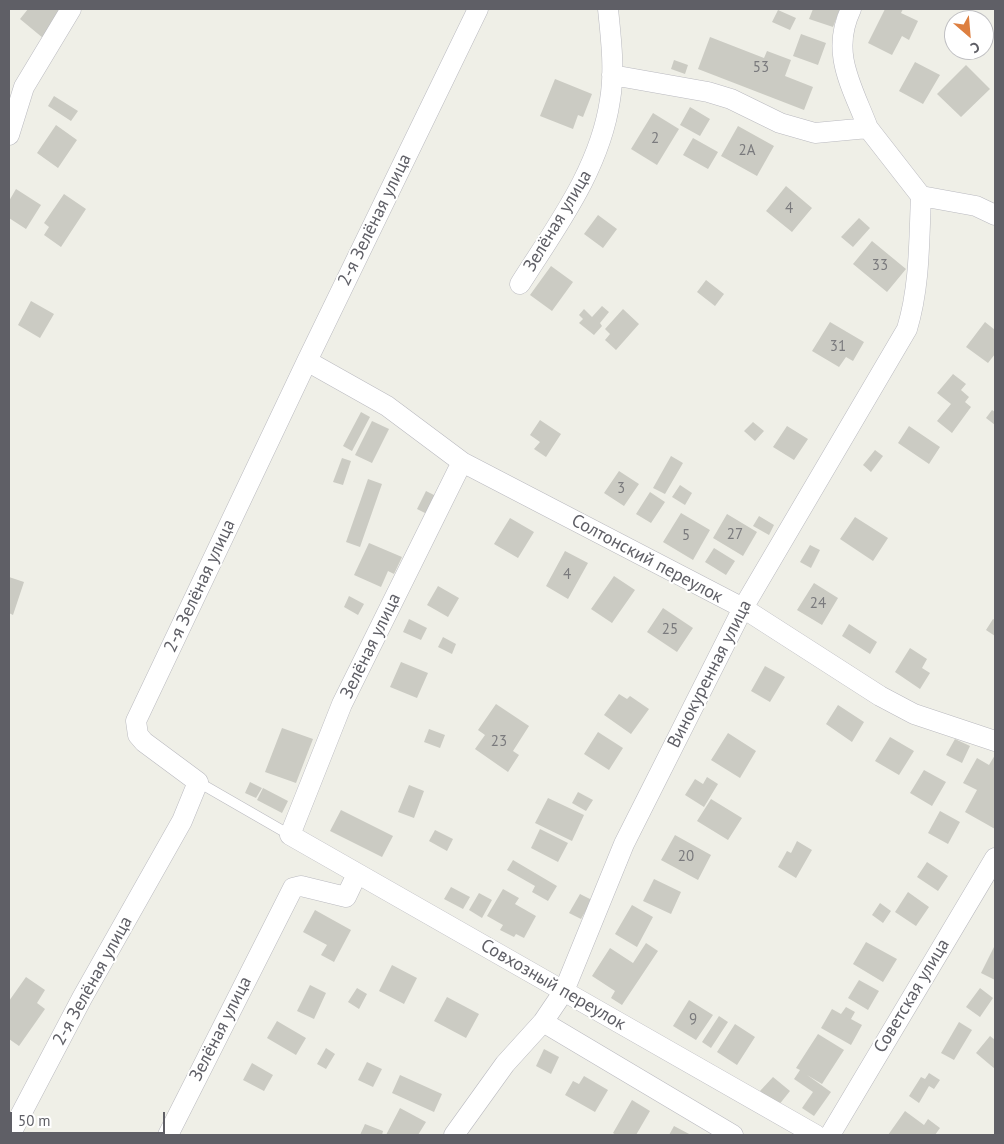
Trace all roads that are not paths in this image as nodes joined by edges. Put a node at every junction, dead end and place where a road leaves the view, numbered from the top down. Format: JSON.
{"nodes":[{"id":1,"x":71,"y":9,"type":"edge"},
{"id":2,"x":478,"y":9,"type":"edge"},
{"id":3,"x":608,"y":9,"type":"edge"},
{"id":4,"x":851,"y":9,"type":"edge"},
{"id":5,"x":612,"y":75,"type":"junction"},
{"id":6,"x":868,"y":128,"type":"junction"},
{"id":7,"x":9,"y":135,"type":"edge"},
{"id":8,"x":921,"y":196,"type":"junction"},
{"id":9,"x":995,"y":215,"type":"edge"},
{"id":10,"x":520,"y":284,"type":"dead end"},
{"id":11,"x":307,"y":361,"type":"junction"},
{"id":12,"x":462,"y":462,"type":"junction"},
{"id":13,"x":743,"y":608,"type":"junction"},
{"id":14,"x":995,"y":741,"type":"edge"},
{"id":15,"x":198,"y":782,"type":"junction"},
{"id":16,"x":290,"y":836,"type":"junction"},
{"id":17,"x":995,"y":858,"type":"edge"},
{"id":18,"x":357,"y":874,"type":"junction"},
{"id":19,"x":564,"y":991,"type":"junction"},
{"id":20,"x":542,"y":1022,"type":"junction"},
{"id":21,"x":12,"y":1122,"type":"edge"},
{"id":22,"x":168,"y":1135,"type":"edge"},
{"id":23,"x":454,"y":1135,"type":"edge"},
{"id":24,"x":733,"y":1135,"type":"edge"},
{"id":25,"x":816,"y":1135,"type":"edge"},
{"id":26,"x":830,"y":1135,"type":"edge"}],
"edges":[{"from":1,"to":7,"type":"street"},
{"from":2,"to":11,"type":"street","name":"2-я Зелёная улица"},
{"from":3,"to":5,"type":"street","name":"Зелёная улица"},
{"from":4,"to":6,"type":"street"},
{"from":5,"to":6,"type":"street"},
{"from":5,"to":10,"type":"street","name":"Зелёная улица"},
{"from":6,"to":8,"type":"street"},
{"from":8,"to":9,"type":"street"},
{"from":8,"to":13,"type":"street","name":"Винокуренная улица"},
{"from":11,"to":12,"type":"street","name":"Солтонский переулок"},
{"from":11,"to":15,"type":"street","name":"2-я Зелёная улица"},
{"from":12,"to":13,"type":"street","name":"Солтонский переулок"},
{"from":12,"to":16,"type":"street","name":"Зелёная улица"},
{"from":13,"to":14,"type":"street","name":"Солтонский переулок"},
{"from":13,"to":19,"type":"street","name":"Винокуренная улица"},
{"from":15,"to":16,"type":"lane"},
{"from":15,"to":21,"type":"street","name":"2-я Зелёная улица"},
{"from":16,"to":18,"type":"street","name":"Совхозный переулок"},
{"from":17,"to":26,"type":"street","name":"Советская улица"},
{"from":18,"to":19,"type":"street","name":"Совхозный переулок"},
{"from":18,"to":22,"type":"street","name":"Зелёная улица"},
{"from":19,"to":20,"type":"street","name":"Винокуренная улица"},
{"from":19,"to":25,"type":"street","name":"Совхозный переулок"},
{"from":20,"to":23,"type":"street","name":"Винокуренная улица"},
{"from":20,"to":24,"type":"street"}]}
